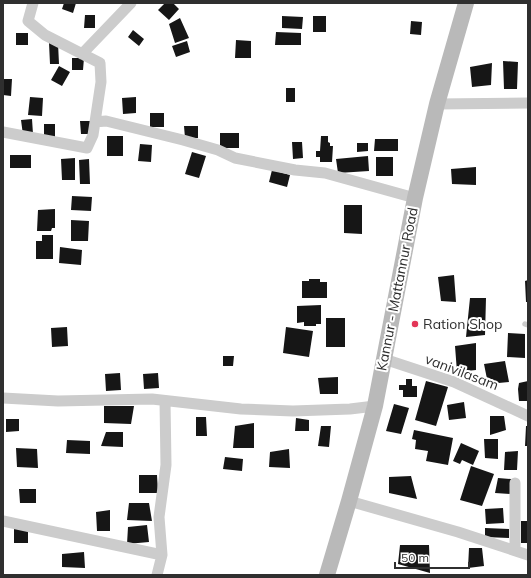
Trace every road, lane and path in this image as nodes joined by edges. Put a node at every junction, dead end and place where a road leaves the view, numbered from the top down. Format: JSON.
{"nodes":[{"id":1,"x":33,"y":3,"type":"edge"},
{"id":2,"x":131,"y":3,"type":"edge"},
{"id":3,"x":466,"y":3,"type":"edge"},
{"id":4,"x":82,"y":54,"type":"junction"},
{"id":5,"x":436,"y":104,"type":"junction"},
{"id":6,"x":528,"y":104,"type":"edge"},
{"id":7,"x":95,"y":122,"type":"junction"},
{"id":8,"x":3,"y":132,"type":"edge"},
{"id":9,"x":415,"y":198,"type":"junction"},
{"id":10,"x":384,"y":359,"type":"junction"},
{"id":11,"x":3,"y":398,"type":"edge"},
{"id":12,"x":165,"y":401,"type":"junction"},
{"id":13,"x":375,"y":406,"type":"junction"},
{"id":14,"x":528,"y":416,"type":"edge"},
{"id":15,"x":515,"y":482,"type":"dead end"},
{"id":16,"x":349,"y":501,"type":"junction"},
{"id":17,"x":3,"y":521,"type":"edge"},
{"id":18,"x":516,"y":550,"type":"junction"},
{"id":19,"x":162,"y":555,"type":"junction"},
{"id":20,"x":528,"y":555,"type":"edge"},
{"id":21,"x":157,"y":575,"type":"edge"},
{"id":22,"x":327,"y":575,"type":"edge"}],
"edges":[{"from":1,"to":4,"type":"street"},
{"from":2,"to":4,"type":"street"},
{"from":3,"to":5,"type":"main road","name":"Kannur - Mattannur Road"},
{"from":4,"to":7,"type":"street"},
{"from":5,"to":6,"type":"street"},
{"from":5,"to":9,"type":"main road","name":"Kannur - Mattannur Road"},
{"from":7,"to":8,"type":"street"},
{"from":7,"to":9,"type":"street"},
{"from":9,"to":10,"type":"main road","name":"Kannur - Mattannur Road"},
{"from":10,"to":13,"type":"main road","name":"Kannur - Mattannur Road"},
{"from":10,"to":14,"type":"street","name":"vanivilasam"},
{"from":11,"to":12,"type":"street"},
{"from":12,"to":13,"type":"street"},
{"from":12,"to":19,"type":"street"},
{"from":13,"to":16,"type":"main road","name":"Kannur - Mattannur Road"},
{"from":15,"to":18,"type":"street"},
{"from":16,"to":18,"type":"street"},
{"from":16,"to":22,"type":"main road","name":"Kannur - Mattannur Road"},
{"from":17,"to":19,"type":"street"},
{"from":18,"to":20,"type":"street"},
{"from":19,"to":21,"type":"street"}]}
